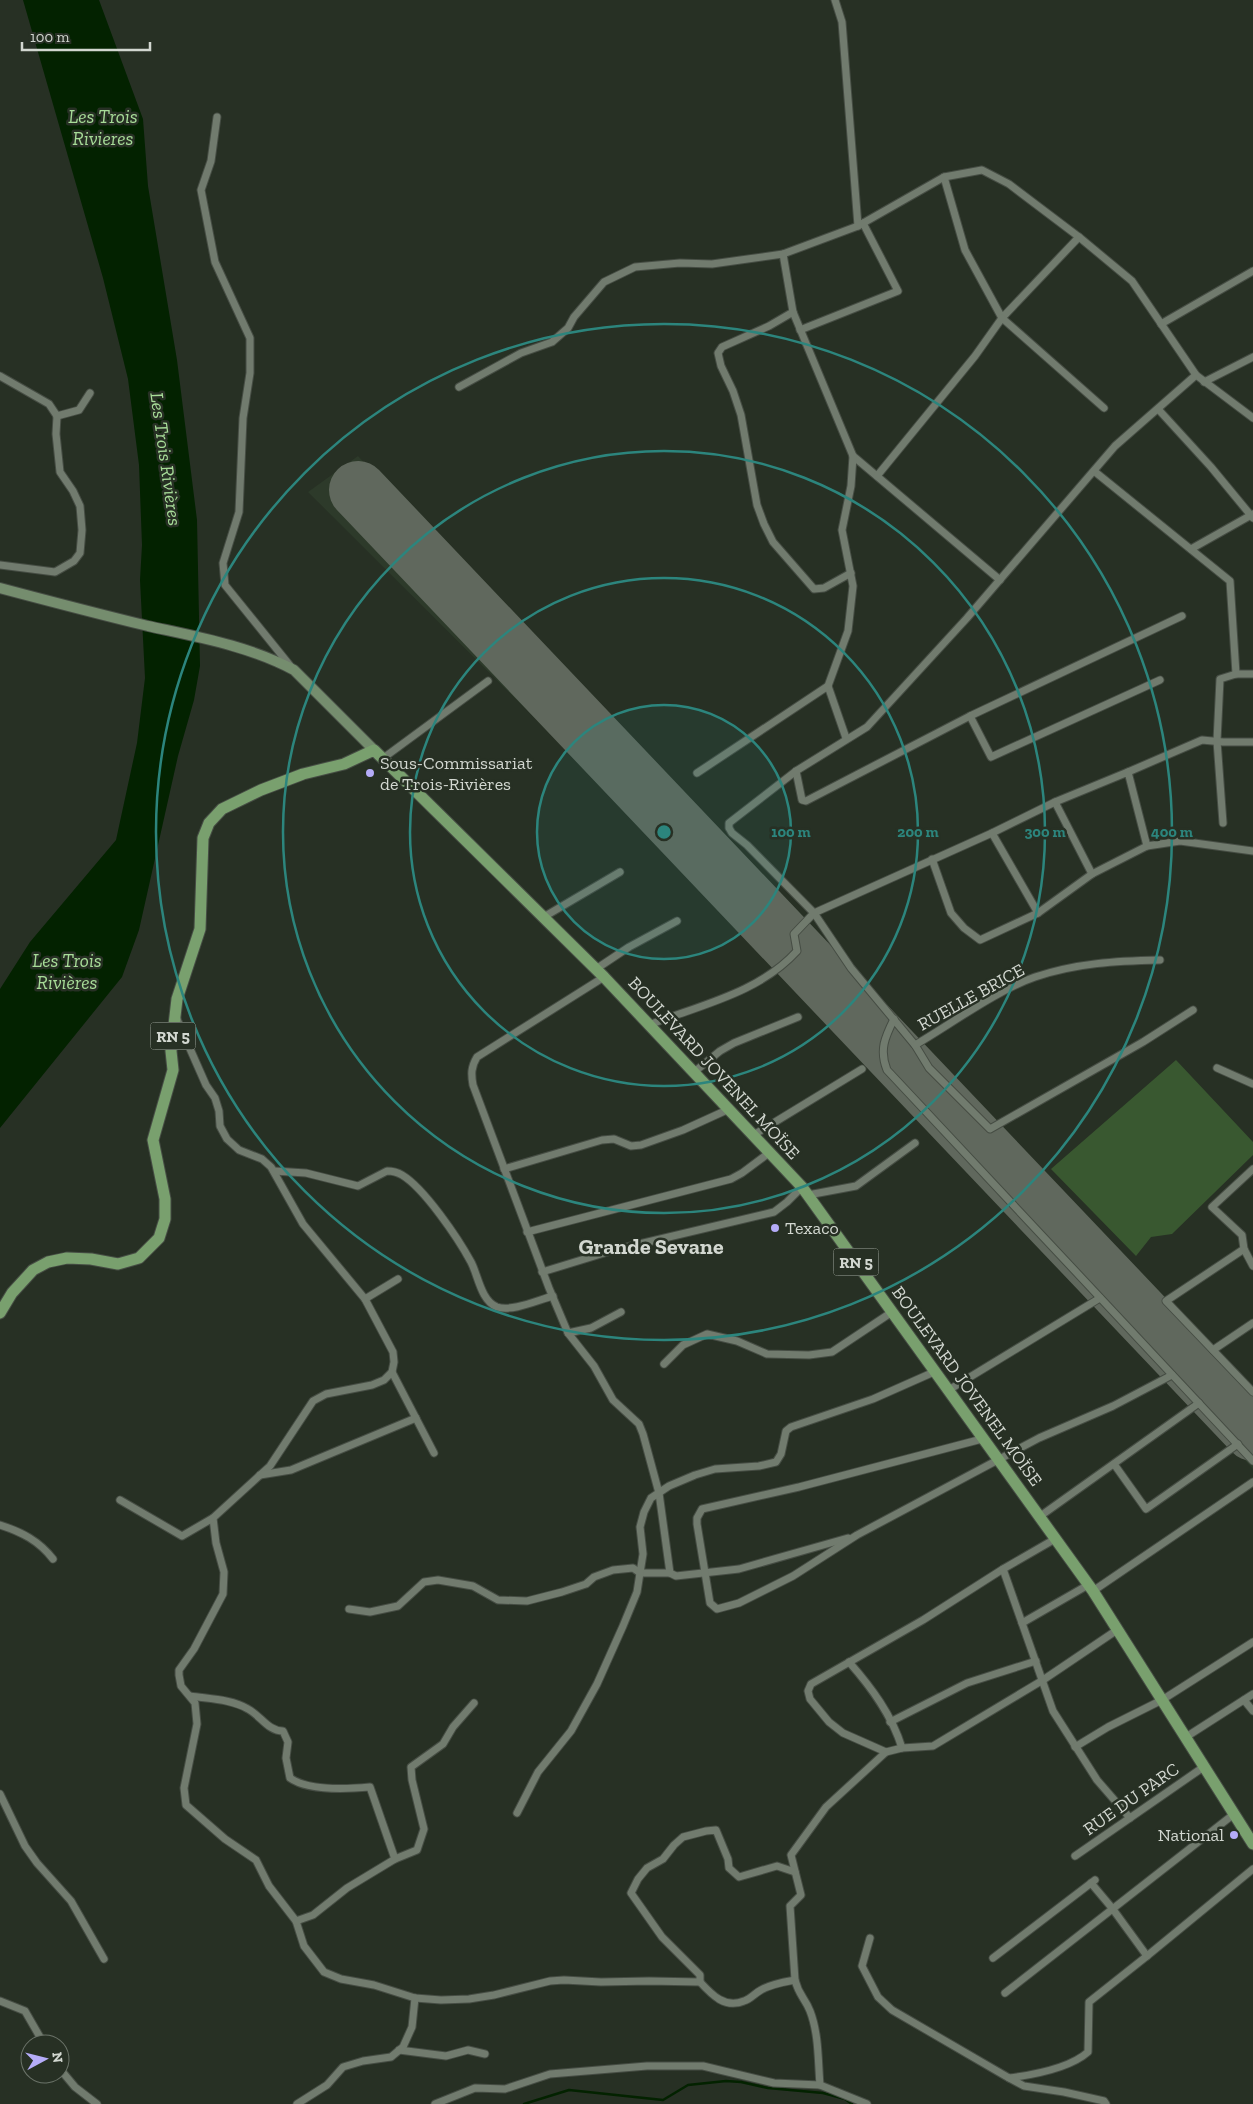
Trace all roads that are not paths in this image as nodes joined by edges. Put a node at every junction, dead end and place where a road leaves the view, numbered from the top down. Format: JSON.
{"nodes":[{"id":1,"x":835,"y":0,"type":"edge"},
{"id":2,"x":217,"y":116,"type":"dead end"},
{"id":3,"x":944,"y":177,"type":"junction"},
{"id":4,"x":860,"y":224,"type":"junction"},
{"id":5,"x":1079,"y":237,"type":"junction"},
{"id":6,"x":783,"y":254,"type":"junction"},
{"id":7,"x":1253,"y":271,"type":"edge"},
{"id":8,"x":793,"y":312,"type":"junction"},
{"id":9,"x":1002,"y":318,"type":"junction"},
{"id":10,"x":1161,"y":324,"type":"junction"},
{"id":11,"x":800,"y":330,"type":"junction"},
{"id":12,"x":1253,"y":357,"type":"edge"},
{"id":13,"x":1196,"y":375,"type":"junction"},
{"id":14,"x":0,"y":376,"type":"edge"},
{"id":15,"x":1204,"y":382,"type":"junction"},
{"id":16,"x":459,"y":387,"type":"dead end"},
{"id":17,"x":90,"y":393,"type":"dead end"},
{"id":18,"x":1104,"y":408,"type":"dead end"},
{"id":19,"x":1158,"y":409,"type":"junction"},
{"id":20,"x":57,"y":416,"type":"junction"},
{"id":21,"x":1253,"y":418,"type":"edge"},
{"id":22,"x":853,"y":456,"type":"junction"},
{"id":23,"x":1094,"y":471,"type":"junction"},
{"id":24,"x":877,"y":476,"type":"junction"},
{"id":25,"x":1252,"y":515,"type":"edge"},
{"id":26,"x":1191,"y":549,"type":"junction"},
{"id":27,"x":0,"y":565,"type":"edge"},
{"id":28,"x":850,"y":573,"type":"junction"},
{"id":29,"x":1000,"y":580,"type":"junction"},
{"id":30,"x":0,"y":588,"type":"edge"},
{"id":31,"x":1182,"y":616,"type":"dead end"},
{"id":32,"x":294,"y":670,"type":"junction"},
{"id":33,"x":1236,"y":674,"type":"junction"},
{"id":34,"x":1253,"y":674,"type":"edge"},
{"id":35,"x":1160,"y":680,"type":"dead end"},
{"id":36,"x":488,"y":681,"type":"dead end"},
{"id":37,"x":828,"y":686,"type":"junction"},
{"id":38,"x":970,"y":716,"type":"junction"},
{"id":39,"x":846,"y":738,"type":"junction"},
{"id":40,"x":1217,"y":742,"type":"junction"},
{"id":41,"x":1253,"y":742,"type":"edge"},
{"id":42,"x":378,"y":755,"type":"junction"},
{"id":43,"x":796,"y":771,"type":"junction"},
{"id":44,"x":1128,"y":772,"type":"junction"},
{"id":45,"x":697,"y":773,"type":"dead end"},
{"id":46,"x":1055,"y":802,"type":"junction"},
{"id":47,"x":1223,"y":822,"type":"dead end"},
{"id":48,"x":992,"y":834,"type":"junction"},
{"id":49,"x":1147,"y":846,"type":"junction"},
{"id":50,"x":1253,"y":851,"type":"edge"},
{"id":51,"x":932,"y":860,"type":"junction"},
{"id":52,"x":620,"y":872,"type":"dead end"},
{"id":53,"x":1092,"y":874,"type":"junction"},
{"id":54,"x":814,"y":913,"type":"junction"},
{"id":55,"x":1038,"y":913,"type":"junction"},
{"id":56,"x":542,"y":918,"type":"junction"},
{"id":57,"x":677,"y":921,"type":"dead end"},
{"id":58,"x":1160,"y":960,"type":"dead end"},
{"id":59,"x":600,"y":973,"type":"junction"},
{"id":60,"x":1193,"y":1010,"type":"dead end"},
{"id":61,"x":176,"y":1017,"type":"junction"},
{"id":62,"x":798,"y":1017,"type":"dead end"},
{"id":63,"x":894,"y":1018,"type":"junction"},
{"id":64,"x":649,"y":1025,"type":"junction"},
{"id":65,"x":915,"y":1045,"type":"junction"},
{"id":66,"x":1216,"y":1068,"type":"dead end"},
{"id":67,"x":862,"y":1069,"type":"dead end"},
{"id":68,"x":693,"y":1074,"type":"junction"},
{"id":69,"x":1253,"y":1084,"type":"edge"},
{"id":70,"x":728,"y":1110,"type":"junction"},
{"id":71,"x":752,"y":1136,"type":"junction"},
{"id":72,"x":916,"y":1143,"type":"dead end"},
{"id":73,"x":769,"y":1152,"type":"junction"},
{"id":74,"x":1253,"y":1168,"type":"edge"},
{"id":75,"x":504,"y":1169,"type":"junction"},
{"id":76,"x":274,"y":1172,"type":"junction"},
{"id":77,"x":805,"y":1191,"type":"junction"},
{"id":78,"x":527,"y":1232,"type":"junction"},
{"id":79,"x":1244,"y":1249,"type":"junction"},
{"id":80,"x":1253,"y":1266,"type":"edge"},
{"id":81,"x":542,"y":1272,"type":"junction"},
{"id":82,"x":398,"y":1279,"type":"dead end"},
{"id":83,"x":553,"y":1296,"type":"junction"},
{"id":84,"x":1100,"y":1298,"type":"junction"},
{"id":85,"x":365,"y":1299,"type":"junction"},
{"id":86,"x":621,"y":1312,"type":"dead end"},
{"id":87,"x":892,"y":1312,"type":"junction"},
{"id":88,"x":0,"y":1313,"type":"edge"},
{"id":89,"x":1253,"y":1323,"type":"edge"},
{"id":90,"x":568,"y":1333,"type":"junction"},
{"id":91,"x":1213,"y":1350,"type":"junction"},
{"id":92,"x":664,"y":1364,"type":"dead end"},
{"id":93,"x":392,"y":1372,"type":"junction"},
{"id":94,"x":934,"y":1372,"type":"junction"},
{"id":95,"x":1172,"y":1375,"type":"junction"},
{"id":96,"x":947,"y":1391,"type":"junction"},
{"id":97,"x":1253,"y":1392,"type":"edge"},
{"id":98,"x":1199,"y":1404,"type":"junction"},
{"id":99,"x":416,"y":1418,"type":"junction"},
{"id":100,"x":982,"y":1439,"type":"junction"},
{"id":101,"x":1238,"y":1444,"type":"junction"},
{"id":102,"x":434,"y":1453,"type":"dead end"},
{"id":103,"x":998,"y":1461,"type":"junction"},
{"id":104,"x":1253,"y":1461,"type":"edge"},
{"id":105,"x":1114,"y":1464,"type":"junction"},
{"id":106,"x":260,"y":1475,"type":"junction"},
{"id":107,"x":1253,"y":1482,"type":"edge"},
{"id":108,"x":659,"y":1493,"type":"junction"},
{"id":109,"x":120,"y":1500,"type":"dead end"},
{"id":110,"x":1039,"y":1517,"type":"junction"},
{"id":111,"x":213,"y":1518,"type":"junction"},
{"id":112,"x":0,"y":1525,"type":"edge"},
{"id":113,"x":857,"y":1535,"type":"junction"},
{"id":114,"x":1055,"y":1539,"type":"junction"},
{"id":115,"x":53,"y":1559,"type":"dead end"},
{"id":116,"x":1002,"y":1569,"type":"junction"},
{"id":117,"x":640,"y":1573,"type":"junction"},
{"id":118,"x":670,"y":1573,"type":"junction"},
{"id":119,"x":704,"y":1574,"type":"junction"},
{"id":120,"x":1090,"y":1588,"type":"junction"},
{"id":121,"x":349,"y":1609,"type":"dead end"},
{"id":122,"x":1022,"y":1623,"type":"junction"},
{"id":123,"x":1117,"y":1630,"type":"junction"},
{"id":124,"x":1253,"y":1642,"type":"edge"},
{"id":125,"x":1036,"y":1661,"type":"junction"},
{"id":126,"x":849,"y":1662,"type":"junction"},
{"id":127,"x":1043,"y":1680,"type":"junction"},
{"id":128,"x":1253,"y":1694,"type":"edge"},
{"id":129,"x":190,"y":1696,"type":"junction"},
{"id":130,"x":1162,"y":1700,"type":"junction"},
{"id":131,"x":1244,"y":1700,"type":"junction"},
{"id":132,"x":474,"y":1703,"type":"dead end"},
{"id":133,"x":1253,"y":1711,"type":"edge"},
{"id":134,"x":890,"y":1722,"type":"junction"},
{"id":135,"x":1186,"y":1737,"type":"junction"},
{"id":136,"x":1076,"y":1746,"type":"junction"},
{"id":137,"x":902,"y":1748,"type":"junction"},
{"id":138,"x":886,"y":1752,"type":"junction"},
{"id":139,"x":1205,"y":1766,"type":"junction"},
{"id":140,"x":0,"y":1794,"type":"edge"},
{"id":141,"x":517,"y":1813,"type":"dead end"},
{"id":142,"x":1234,"y":1814,"type":"junction"},
{"id":143,"x":1130,"y":1818,"type":"junction"},
{"id":144,"x":1253,"y":1844,"type":"edge"},
{"id":145,"x":1075,"y":1856,"type":"dead end"},
{"id":146,"x":395,"y":1859,"type":"junction"},
{"id":147,"x":1253,"y":1869,"type":"edge"},
{"id":148,"x":795,"y":1872,"type":"junction"},
{"id":149,"x":1112,"y":1908,"type":"junction"},
{"id":150,"x":296,"y":1921,"type":"junction"},
{"id":151,"x":870,"y":1938,"type":"dead end"},
{"id":152,"x":1147,"y":1956,"type":"junction"},
{"id":153,"x":993,"y":1958,"type":"dead end"},
{"id":154,"x":104,"y":1959,"type":"dead end"},
{"id":155,"x":795,"y":1980,"type":"junction"},
{"id":156,"x":700,"y":1982,"type":"junction"},
{"id":157,"x":1006,"y":1993,"type":"dead end"},
{"id":158,"x":415,"y":1998,"type":"junction"},
{"id":159,"x":0,"y":2001,"type":"edge"},
{"id":160,"x":38,"y":2034,"type":"edge"},
{"id":161,"x":399,"y":2050,"type":"junction"},
{"id":162,"x":485,"y":2054,"type":"dead end"},
{"id":163,"x":1009,"y":2078,"type":"junction"},
{"id":164,"x":70,"y":2081,"type":"edge"},
{"id":165,"x":820,"y":2085,"type":"junction"},
{"id":166,"x":97,"y":2104,"type":"edge"},
{"id":167,"x":298,"y":2104,"type":"edge"},
{"id":168,"x":435,"y":2104,"type":"edge"},
{"id":169,"x":867,"y":2104,"type":"edge"},
{"id":170,"x":1106,"y":2104,"type":"edge"}],
"edges":[{"from":1,"to":4,"type":"street"},
{"from":2,"to":32,"type":"street"},
{"from":3,"to":4,"type":"street"},
{"from":3,"to":5,"type":"street"},
{"from":3,"to":9,"type":"street"},
{"from":4,"to":6,"type":"street"},
{"from":4,"to":11,"type":"street"},
{"from":5,"to":9,"type":"street"},
{"from":5,"to":10,"type":"street"},
{"from":6,"to":8,"type":"street"},
{"from":6,"to":16,"type":"street"},
{"from":7,"to":10,"type":"street"},
{"from":8,"to":11,"type":"street"},
{"from":8,"to":28,"type":"street"},
{"from":9,"to":18,"type":"street"},
{"from":9,"to":24,"type":"street"},
{"from":10,"to":13,"type":"street"},
{"from":11,"to":22,"type":"street"},
{"from":12,"to":15,"type":"street"},
{"from":13,"to":15,"type":"street"},
{"from":13,"to":19,"type":"street"},
{"from":14,"to":20,"type":"street"},
{"from":15,"to":21,"type":"street"},
{"from":17,"to":20,"type":"street"},
{"from":19,"to":23,"type":"street"},
{"from":19,"to":25,"type":"street"},
{"from":20,"to":27,"type":"street"},
{"from":22,"to":24,"type":"street"},
{"from":22,"to":28,"type":"street"},
{"from":23,"to":26,"type":"street"},
{"from":23,"to":29,"type":"street"},
{"from":24,"to":29,"type":"street"},
{"from":25,"to":26,"type":"street"},
{"from":26,"to":33,"type":"street"},
{"from":28,"to":37,"type":"street"},
{"from":29,"to":39,"type":"street"},
{"from":30,"to":32,"type":"main road"},
{"from":31,"to":38,"type":"street"},
{"from":32,"to":42,"type":"main road"},
{"from":33,"to":34,"type":"street"},
{"from":33,"to":40,"type":"street"},
{"from":35,"to":38,"type":"street"},
{"from":36,"to":42,"type":"street"},
{"from":37,"to":39,"type":"street"},
{"from":37,"to":45,"type":"street"},
{"from":38,"to":43,"type":"street"},
{"from":39,"to":43,"type":"street"},
{"from":40,"to":41,"type":"street"},
{"from":40,"to":44,"type":"street"},
{"from":40,"to":47,"type":"street"},
{"from":42,"to":56,"type":"main road","name":"BOULEVARD JOVENEL MOÏSE","number":"RN 5"},
{"from":42,"to":61,"type":"main road","number":"RN 5"},
{"from":43,"to":54,"type":"street"},
{"from":44,"to":46,"type":"street"},
{"from":44,"to":49,"type":"street"},
{"from":46,"to":48,"type":"street"},
{"from":46,"to":53,"type":"street"},
{"from":48,"to":51,"type":"street"},
{"from":48,"to":55,"type":"street"},
{"from":49,"to":50,"type":"street"},
{"from":49,"to":53,"type":"street"},
{"from":51,"to":54,"type":"street"},
{"from":51,"to":55,"type":"street"},
{"from":52,"to":56,"type":"street"},
{"from":53,"to":55,"type":"street"},
{"from":54,"to":63,"type":"street"},
{"from":54,"to":64,"type":"street"},
{"from":56,"to":59,"type":"main road","name":"BOULEVARD JOVENEL MOÏSE","number":"RN 5"},
{"from":57,"to":59,"type":"street"},
{"from":58,"to":65,"type":"street","name":"RUELLE BRICE"},
{"from":59,"to":64,"type":"main road","name":"BOULEVARD JOVENEL MOÏSE","number":"RN 5"},
{"from":59,"to":75,"type":"street"},
{"from":60,"to":65,"type":"street"},
{"from":61,"to":76,"type":"street"},
{"from":61,"to":88,"type":"main road","number":"RN 5"},
{"from":62,"to":68,"type":"street"},
{"from":63,"to":65,"type":"street"},
{"from":63,"to":84,"type":"street"},
{"from":64,"to":68,"type":"main road","name":"BOULEVARD JOVENEL MOÏSE","number":"RN 5"},
{"from":66,"to":69,"type":"street"},
{"from":67,"to":71,"type":"street"},
{"from":68,"to":70,"type":"main road","name":"BOULEVARD JOVENEL MOÏSE","number":"RN 5"},
{"from":70,"to":71,"type":"main road","name":"BOULEVARD JOVENEL MOÏSE","number":"RN 5"},
{"from":70,"to":75,"type":"street"},
{"from":71,"to":73,"type":"main road","name":"BOULEVARD JOVENEL MOÏSE","number":"RN 5"},
{"from":72,"to":77,"type":"street"},
{"from":73,"to":77,"type":"main road","name":"BOULEVARD JOVENEL MOÏSE","number":"RN 5"},
{"from":73,"to":78,"type":"street"},
{"from":74,"to":79,"type":"street"},
{"from":75,"to":78,"type":"street"},
{"from":76,"to":83,"type":"street"},
{"from":76,"to":85,"type":"street"},
{"from":77,"to":81,"type":"street"},
{"from":77,"to":87,"type":"main road","name":"BOULEVARD JOVENEL MOÏSE","number":"RN 5"},
{"from":78,"to":81,"type":"street"},
{"from":79,"to":80,"type":"street"},
{"from":79,"to":91,"type":"street"},
{"from":81,"to":83,"type":"street"},
{"from":82,"to":85,"type":"street"},
{"from":83,"to":90,"type":"street"},
{"from":84,"to":95,"type":"street"},
{"from":84,"to":96,"type":"street"},
{"from":85,"to":93,"type":"street"},
{"from":86,"to":90,"type":"street"},
{"from":87,"to":92,"type":"street"},
{"from":87,"to":94,"type":"main road","name":"BOULEVARD JOVENEL MOÏSE","number":"RN 5"},
{"from":89,"to":91,"type":"street"},
{"from":90,"to":108,"type":"street"},
{"from":91,"to":97,"type":"street"},
{"from":93,"to":99,"type":"street"},
{"from":93,"to":106,"type":"street"},
{"from":94,"to":96,"type":"main road","name":"BOULEVARD JOVENEL MOÏSE","number":"RN 5"},
{"from":94,"to":108,"type":"street"},
{"from":95,"to":98,"type":"street"},
{"from":95,"to":103,"type":"street"},
{"from":96,"to":100,"type":"main road","name":"BOULEVARD JOVENEL MOÏSE","number":"RN 5"},
{"from":98,"to":101,"type":"street"},
{"from":98,"to":105,"type":"street"},
{"from":99,"to":102,"type":"street"},
{"from":99,"to":106,"type":"street"},
{"from":100,"to":103,"type":"main road","name":"BOULEVARD JOVENEL MOÏSE","number":"RN 5"},
{"from":100,"to":119,"type":"street"},
{"from":101,"to":104,"type":"street"},
{"from":101,"to":105,"type":"street"},
{"from":103,"to":110,"type":"main road","name":"BOULEVARD JOVENEL MOÏSE","number":"RN 5"},
{"from":103,"to":113,"type":"street"},
{"from":105,"to":110,"type":"street"},
{"from":106,"to":111,"type":"street"},
{"from":107,"to":120,"type":"street"},
{"from":108,"to":117,"type":"street"},
{"from":108,"to":118,"type":"street"},
{"from":109,"to":111,"type":"street"},
{"from":110,"to":114,"type":"main road","name":"BOULEVARD JOVENEL MOÏSE","number":"RN 5"},
{"from":111,"to":129,"type":"street"},
{"from":112,"to":115,"type":"street"},
{"from":113,"to":119,"type":"street"},
{"from":113,"to":119,"type":"street"},
{"from":114,"to":116,"type":"street"},
{"from":114,"to":120,"type":"main road","name":"BOULEVARD JOVENEL MOÏSE","number":"RN 5"},
{"from":116,"to":122,"type":"street"},
{"from":116,"to":126,"type":"street"},
{"from":117,"to":118,"type":"street"},
{"from":117,"to":121,"type":"street"},
{"from":117,"to":141,"type":"street"},
{"from":118,"to":119,"type":"street"},
{"from":120,"to":122,"type":"street"},
{"from":120,"to":123,"type":"main road","name":"BOULEVARD JOVENEL MOÏSE","number":"RN 5"},
{"from":122,"to":125,"type":"street"},
{"from":123,"to":127,"type":"street"},
{"from":123,"to":130,"type":"main road","name":"BOULEVARD JOVENEL MOÏSE","number":"RN 5"},
{"from":124,"to":130,"type":"street"},
{"from":125,"to":127,"type":"street"},
{"from":125,"to":134,"type":"street"},
{"from":126,"to":134,"type":"street"},
{"from":126,"to":138,"type":"street"},
{"from":127,"to":136,"type":"street"},
{"from":127,"to":137,"type":"street"},
{"from":128,"to":131,"type":"street"},
{"from":129,"to":146,"type":"street"},
{"from":129,"to":150,"type":"street"},
{"from":130,"to":135,"type":"main road","name":"BOULEVARD JOVENEL MOÏSE","number":"RN 5"},
{"from":130,"to":136,"type":"street"},
{"from":131,"to":133,"type":"street"},
{"from":131,"to":135,"type":"street"},
{"from":132,"to":146,"type":"street"},
{"from":134,"to":137,"type":"street"},
{"from":135,"to":139,"type":"main road","name":"BOULEVARD JOVENEL MOÏSE","number":"RN 5"},
{"from":136,"to":143,"type":"street"},
{"from":137,"to":138,"type":"street"},
{"from":138,"to":148,"type":"street"},
{"from":139,"to":142,"type":"main road","name":"BOULEVARD JOVENEL MOÏSE","number":"RN 5"},
{"from":139,"to":143,"type":"street","name":"RUE DU PARC"},
{"from":140,"to":154,"type":"street"},
{"from":142,"to":144,"type":"main road","name":"BOULEVARD JOVENEL MOÏSE","number":"RN 5"},
{"from":142,"to":149,"type":"street"},
{"from":143,"to":145,"type":"street","name":"RUE DU PARC"},
{"from":146,"to":150,"type":"street"},
{"from":147,"to":152,"type":"street"},
{"from":148,"to":155,"type":"street"},
{"from":148,"to":156,"type":"street"},
{"from":149,"to":152,"type":"street"},
{"from":149,"to":153,"type":"street"},
{"from":149,"to":157,"type":"street"},
{"from":150,"to":158,"type":"street"},
{"from":151,"to":163,"type":"street"},
{"from":152,"to":163,"type":"street"},
{"from":155,"to":156,"type":"street"},
{"from":155,"to":165,"type":"street"},
{"from":156,"to":158,"type":"street"},
{"from":158,"to":161,"type":"street"},
{"from":159,"to":160,"type":"street"},
{"from":161,"to":162,"type":"street"},
{"from":161,"to":167,"type":"street"},
{"from":163,"to":170,"type":"street"},
{"from":164,"to":166,"type":"street"},
{"from":165,"to":168,"type":"street"},
{"from":165,"to":169,"type":"street"}]}
